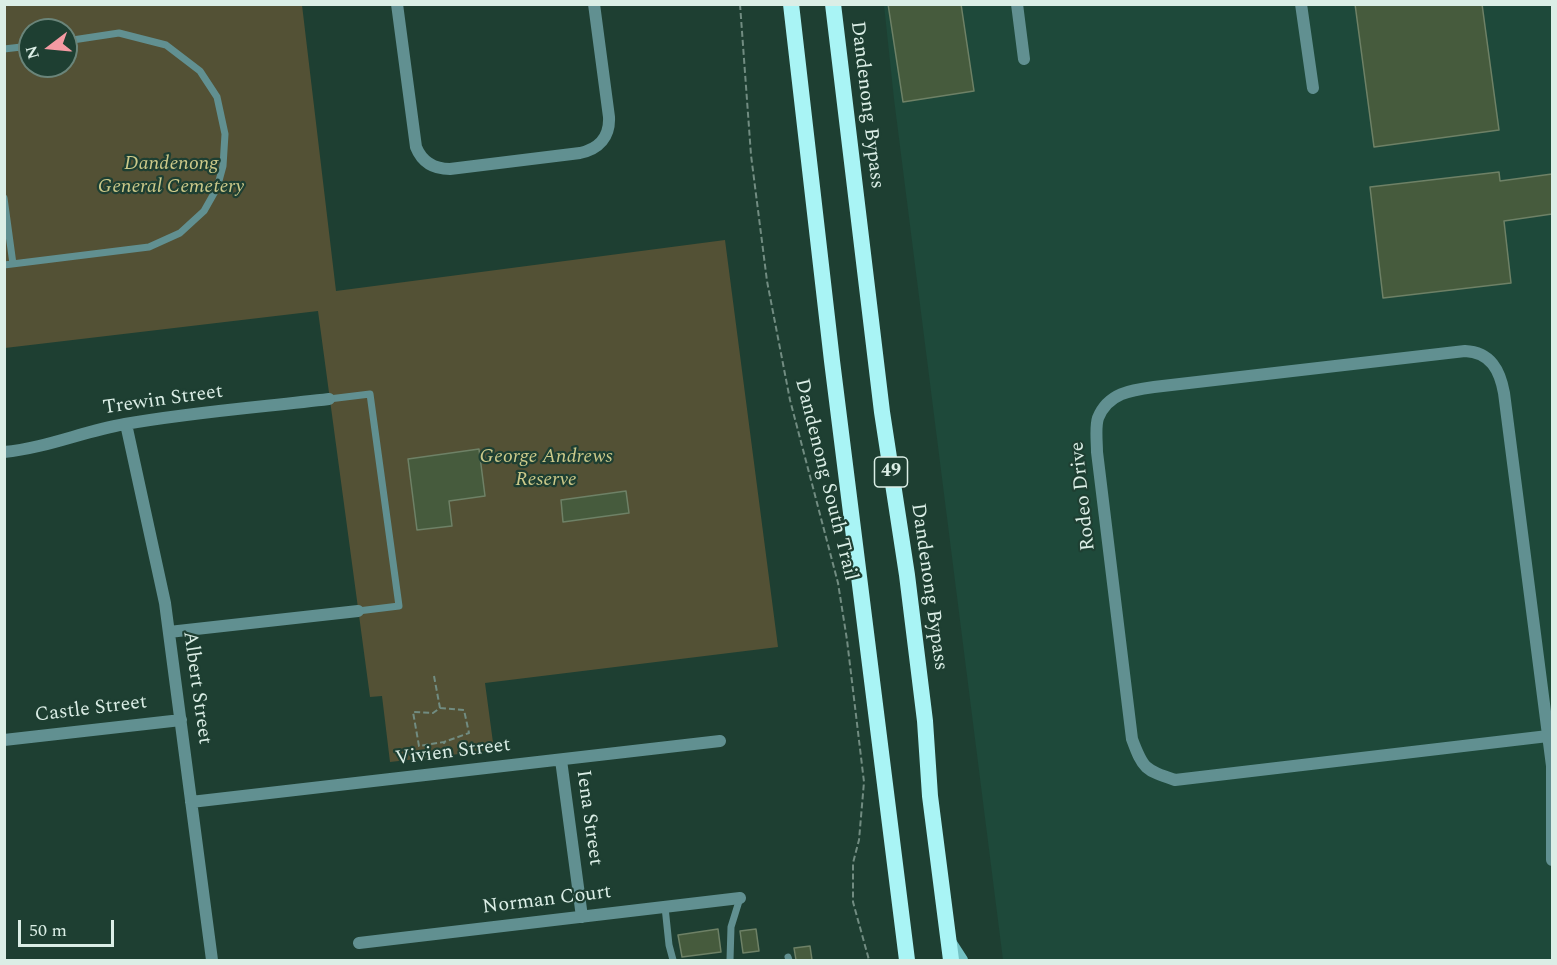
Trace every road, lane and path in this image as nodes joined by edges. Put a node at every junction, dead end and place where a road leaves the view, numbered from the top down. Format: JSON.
{"nodes":[{"id":1,"x":397,"y":4,"type":"edge"},
{"id":2,"x":594,"y":4,"type":"edge"},
{"id":3,"x":740,"y":4,"type":"edge"},
{"id":4,"x":791,"y":4,"type":"edge"},
{"id":5,"x":833,"y":4,"type":"edge"},
{"id":6,"x":1017,"y":4,"type":"edge"},
{"id":7,"x":1301,"y":4,"type":"edge"},
{"id":8,"x":78,"y":38,"type":"edge"},
{"id":9,"x":1024,"y":59,"type":"dead end"},
{"id":10,"x":1313,"y":88,"type":"dead end"},
{"id":11,"x":4,"y":198,"type":"edge"},
{"id":12,"x":14,"y":264,"type":"junction"},
{"id":13,"x":4,"y":265,"type":"edge"},
{"id":14,"x":330,"y":399,"type":"joint"},
{"id":15,"x":126,"y":424,"type":"junction"},
{"id":16,"x":4,"y":452,"type":"edge"},
{"id":17,"x":358,"y":611,"type":"joint"},
{"id":18,"x":169,"y":632,"type":"junction"},
{"id":19,"x":434,"y":676,"type":"dead end"},
{"id":20,"x":440,"y":708,"type":"junction"},
{"id":21,"x":181,"y":720,"type":"junction"},
{"id":22,"x":1548,"y":736,"type":"junction"},
{"id":23,"x":4,"y":740,"type":"edge"},
{"id":24,"x":720,"y":741,"type":"dead end"},
{"id":25,"x":444,"y":742,"type":"junction"},
{"id":26,"x":561,"y":760,"type":"junction"},
{"id":27,"x":1552,"y":765,"type":"edge"},
{"id":28,"x":448,"y":774,"type":"junction"},
{"id":29,"x":191,"y":802,"type":"junction"},
{"id":30,"x":1552,"y":860,"type":"edge"},
{"id":31,"x":740,"y":898,"type":"joint"},
{"id":32,"x":665,"y":907,"type":"junction"},
{"id":33,"x":582,"y":917,"type":"junction"},
{"id":34,"x":948,"y":939,"type":"junction"},
{"id":35,"x":359,"y":943,"type":"dead end"},
{"id":36,"x":212,"y":960,"type":"edge"},
{"id":37,"x":673,"y":960,"type":"edge"},
{"id":38,"x":730,"y":960,"type":"edge"},
{"id":39,"x":869,"y":960,"type":"edge"},
{"id":40,"x":907,"y":960,"type":"edge"},
{"id":41,"x":951,"y":960,"type":"edge"},
{"id":42,"x":962,"y":960,"type":"edge"}],
"edges":[{"from":1,"to":2,"type":"street"},
{"from":3,"to":39,"type":"path","name":"Dandenong South Trail"},
{"from":4,"to":40,"type":"highway","number":"49"},
{"from":5,"to":34,"type":"highway","name":"Dandenong Bypass","number":"49"},
{"from":6,"to":9,"type":"street"},
{"from":7,"to":10,"type":"street"},
{"from":8,"to":12,"type":"lane"},
{"from":11,"to":12,"type":"lane"},
{"from":12,"to":13,"type":"lane"},
{"from":14,"to":15,"type":"street","name":"Trewin Street"},
{"from":14,"to":17,"type":"lane"},
{"from":15,"to":16,"type":"street","name":"Trewin Street"},
{"from":15,"to":18,"type":"street","name":"Albert Street"},
{"from":17,"to":18,"type":"street"},
{"from":18,"to":21,"type":"street","name":"Albert Street"},
{"from":19,"to":20,"type":"path"},
{"from":20,"to":25,"type":"path"},
{"from":20,"to":25,"type":"path"},
{"from":21,"to":23,"type":"street","name":"Castle Street"},
{"from":21,"to":29,"type":"street","name":"Albert Street"},
{"from":22,"to":22,"type":"street","name":"Rodeo Drive"},
{"from":22,"to":27,"type":"street","name":"Rodeo Drive"},
{"from":24,"to":26,"type":"street","name":"Vivien Street"},
{"from":25,"to":28,"type":"path"},
{"from":26,"to":28,"type":"street","name":"Vivien Street"},
{"from":26,"to":33,"type":"street","name":"Iena Street"},
{"from":27,"to":30,"type":"street","name":"Rodeo Drive"},
{"from":28,"to":29,"type":"street","name":"Vivien Street"},
{"from":29,"to":36,"type":"street","name":"Albert Street"},
{"from":31,"to":32,"type":"street","name":"Norman Court"},
{"from":31,"to":38,"type":"lane"},
{"from":32,"to":33,"type":"street","name":"Norman Court"},
{"from":32,"to":37,"type":"lane"},
{"from":33,"to":35,"type":"street","name":"Norman Court"},
{"from":34,"to":41,"type":"highway","name":"Dandenong Bypass","number":"49"},
{"from":34,"to":42,"type":"main road"}]}
